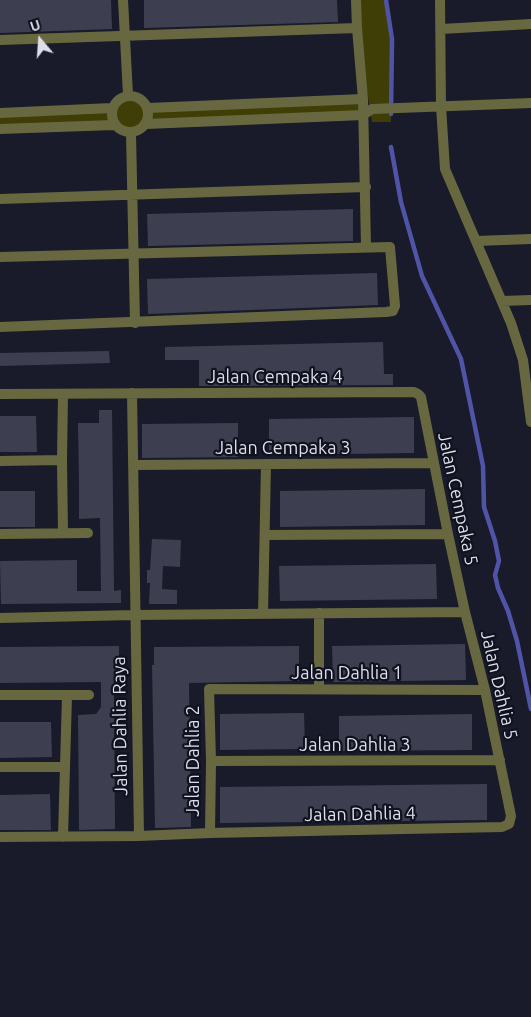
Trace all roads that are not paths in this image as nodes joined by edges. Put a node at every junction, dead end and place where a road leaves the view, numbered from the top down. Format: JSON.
{"nodes":[{"id":1,"x":123,"y":0,"type":"edge"},
{"id":2,"x":356,"y":0,"type":"edge"},
{"id":3,"x":440,"y":0,"type":"edge"},
{"id":4,"x":531,"y":24,"type":"edge"},
{"id":5,"x":357,"y":28,"type":"junction"},
{"id":6,"x":441,"y":28,"type":"junction"},
{"id":7,"x":124,"y":36,"type":"junction"},
{"id":8,"x":0,"y":40,"type":"edge"},
{"id":9,"x":128,"y":96,"type":"junction"},
{"id":10,"x":363,"y":99,"type":"junction"},
{"id":11,"x":531,"y":103,"type":"edge"},
{"id":12,"x":441,"y":106,"type":"junction"},
{"id":13,"x":112,"y":108,"type":"junction"},
{"id":14,"x":148,"y":108,"type":"junction"},
{"id":15,"x":367,"y":112,"type":"junction"},
{"id":16,"x":0,"y":113,"type":"edge"},
{"id":17,"x":146,"y":124,"type":"junction"},
{"id":18,"x":114,"y":125,"type":"junction"},
{"id":19,"x":0,"y":129,"type":"edge"},
{"id":20,"x":131,"y":133,"type":"junction"},
{"id":21,"x":366,"y":187,"type":"junction"},
{"id":22,"x":132,"y":194,"type":"junction"},
{"id":23,"x":0,"y":198,"type":"edge"},
{"id":24,"x":531,"y":239,"type":"edge"},
{"id":25,"x":476,"y":240,"type":"junction"},
{"id":26,"x":366,"y":247,"type":"junction"},
{"id":27,"x":134,"y":254,"type":"junction"},
{"id":28,"x":0,"y":257,"type":"edge"},
{"id":29,"x":531,"y":300,"type":"edge"},
{"id":30,"x":502,"y":301,"type":"junction"},
{"id":31,"x":135,"y":323,"type":"junction"},
{"id":32,"x":0,"y":328,"type":"edge"},
{"id":33,"x":527,"y":359,"type":"edge"},
{"id":34,"x":132,"y":393,"type":"junction"},
{"id":35,"x":0,"y":394,"type":"edge"},
{"id":36,"x":418,"y":394,"type":"joint"},
{"id":37,"x":63,"y":395,"type":"junction"},
{"id":38,"x":531,"y":422,"type":"edge"},
{"id":39,"x":62,"y":460,"type":"junction"},
{"id":40,"x":0,"y":461,"type":"edge"},
{"id":41,"x":433,"y":463,"type":"junction"},
{"id":42,"x":266,"y":464,"type":"junction"},
{"id":43,"x":133,"y":465,"type":"junction"},
{"id":44,"x":63,"y":533,"type":"junction"},
{"id":45,"x":88,"y":533,"type":"dead end"},
{"id":46,"x":0,"y":534,"type":"edge"},
{"id":47,"x":448,"y":534,"type":"junction"},
{"id":48,"x":265,"y":535,"type":"junction"},
{"id":49,"x":465,"y":612,"type":"junction"},
{"id":50,"x":319,"y":613,"type":"junction"},
{"id":51,"x":264,"y":614,"type":"junction"},
{"id":52,"x":134,"y":615,"type":"junction"},
{"id":53,"x":0,"y":618,"type":"edge"},
{"id":54,"x":209,"y":689,"type":"joint"},
{"id":55,"x":319,"y":689,"type":"junction"},
{"id":56,"x":485,"y":690,"type":"junction"},
{"id":57,"x":0,"y":695,"type":"edge"},
{"id":58,"x":89,"y":695,"type":"dead end"},
{"id":59,"x":67,"y":696,"type":"junction"},
{"id":60,"x":500,"y":760,"type":"junction"},
{"id":61,"x":211,"y":761,"type":"junction"},
{"id":62,"x":0,"y":767,"type":"edge"},
{"id":63,"x":65,"y":767,"type":"junction"},
{"id":64,"x":509,"y":824,"type":"joint"},
{"id":65,"x":210,"y":833,"type":"junction"},
{"id":66,"x":139,"y":836,"type":"junction"},
{"id":67,"x":0,"y":837,"type":"edge"},
{"id":68,"x":63,"y":837,"type":"junction"}],
"edges":[{"from":1,"to":7,"type":"street"},
{"from":2,"to":5,"type":"street"},
{"from":3,"to":6,"type":"street"},
{"from":4,"to":6,"type":"street"},
{"from":5,"to":7,"type":"street"},
{"from":5,"to":10,"type":"street"},
{"from":6,"to":12,"type":"street"},
{"from":7,"to":8,"type":"street"},
{"from":7,"to":9,"type":"street"},
{"from":9,"to":13,"type":"street"},
{"from":9,"to":14,"type":"street"},
{"from":10,"to":14,"type":"street"},
{"from":10,"to":15,"type":"street"},
{"from":11,"to":12,"type":"street"},
{"from":12,"to":15,"type":"street"},
{"from":12,"to":25,"type":"street"},
{"from":13,"to":16,"type":"street"},
{"from":13,"to":18,"type":"street"},
{"from":14,"to":17,"type":"street"},
{"from":15,"to":17,"type":"street"},
{"from":15,"to":21,"type":"street"},
{"from":17,"to":20,"type":"street"},
{"from":18,"to":19,"type":"street"},
{"from":18,"to":20,"type":"street"},
{"from":20,"to":22,"type":"street"},
{"from":21,"to":22,"type":"street"},
{"from":21,"to":26,"type":"street"},
{"from":22,"to":23,"type":"street"},
{"from":22,"to":27,"type":"street"},
{"from":24,"to":25,"type":"street"},
{"from":25,"to":30,"type":"street"},
{"from":26,"to":27,"type":"street"},
{"from":26,"to":31,"type":"street"},
{"from":27,"to":28,"type":"street"},
{"from":27,"to":31,"type":"street"},
{"from":29,"to":30,"type":"street"},
{"from":30,"to":33,"type":"street"},
{"from":31,"to":32,"type":"street"},
{"from":33,"to":38,"type":"street"},
{"from":34,"to":36,"type":"street","name":"Jalan Cempaka 4"},
{"from":34,"to":37,"type":"street","name":"Jalan Cempaka 4"},
{"from":34,"to":43,"type":"street","name":"Jalan Dahlia Raya"},
{"from":35,"to":37,"type":"street","name":"Jalan Cempaka 4"},
{"from":36,"to":41,"type":"street","name":"Jalan Cempaka 5"},
{"from":37,"to":39,"type":"street"},
{"from":39,"to":40,"type":"street"},
{"from":39,"to":44,"type":"street"},
{"from":41,"to":42,"type":"street","name":"Jalan Cempaka 3"},
{"from":41,"to":47,"type":"street","name":"Jalan Cempaka 5"},
{"from":42,"to":43,"type":"street","name":"Jalan Cempaka 3"},
{"from":42,"to":48,"type":"street"},
{"from":43,"to":52,"type":"street","name":"Jalan Dahlia Raya"},
{"from":44,"to":45,"type":"street"},
{"from":44,"to":46,"type":"street"},
{"from":47,"to":48,"type":"street"},
{"from":47,"to":49,"type":"street","name":"Jalan Cempaka 5"},
{"from":48,"to":51,"type":"street"},
{"from":49,"to":50,"type":"street"},
{"from":49,"to":56,"type":"street","name":"Jalan Dahlia 5"},
{"from":50,"to":51,"type":"street"},
{"from":50,"to":55,"type":"street"},
{"from":51,"to":52,"type":"street"},
{"from":52,"to":53,"type":"street"},
{"from":52,"to":66,"type":"street","name":"Jalan Dahlia Raya"},
{"from":54,"to":55,"type":"street","name":"Jalan Dahlia 1"},
{"from":54,"to":61,"type":"street","name":"Jalan Dahlia 2"},
{"from":55,"to":56,"type":"street","name":"Jalan Dahlia 1"},
{"from":56,"to":60,"type":"street","name":"Jalan Dahlia 5"},
{"from":57,"to":59,"type":"street"},
{"from":58,"to":59,"type":"street"},
{"from":59,"to":63,"type":"street"},
{"from":60,"to":61,"type":"street","name":"Jalan Dahlia 3"},
{"from":60,"to":64,"type":"street","name":"Jalan Dahlia 5"},
{"from":61,"to":65,"type":"street","name":"Jalan Dahlia 2"},
{"from":62,"to":63,"type":"street"},
{"from":63,"to":68,"type":"street"},
{"from":64,"to":65,"type":"street","name":"Jalan Dahlia 4"},
{"from":65,"to":66,"type":"street","name":"Jalan Dahlia 4"},
{"from":66,"to":68,"type":"street","name":"Jalan Dahlia 4"},
{"from":67,"to":68,"type":"street","name":"Jalan Dahlia 4"}]}
